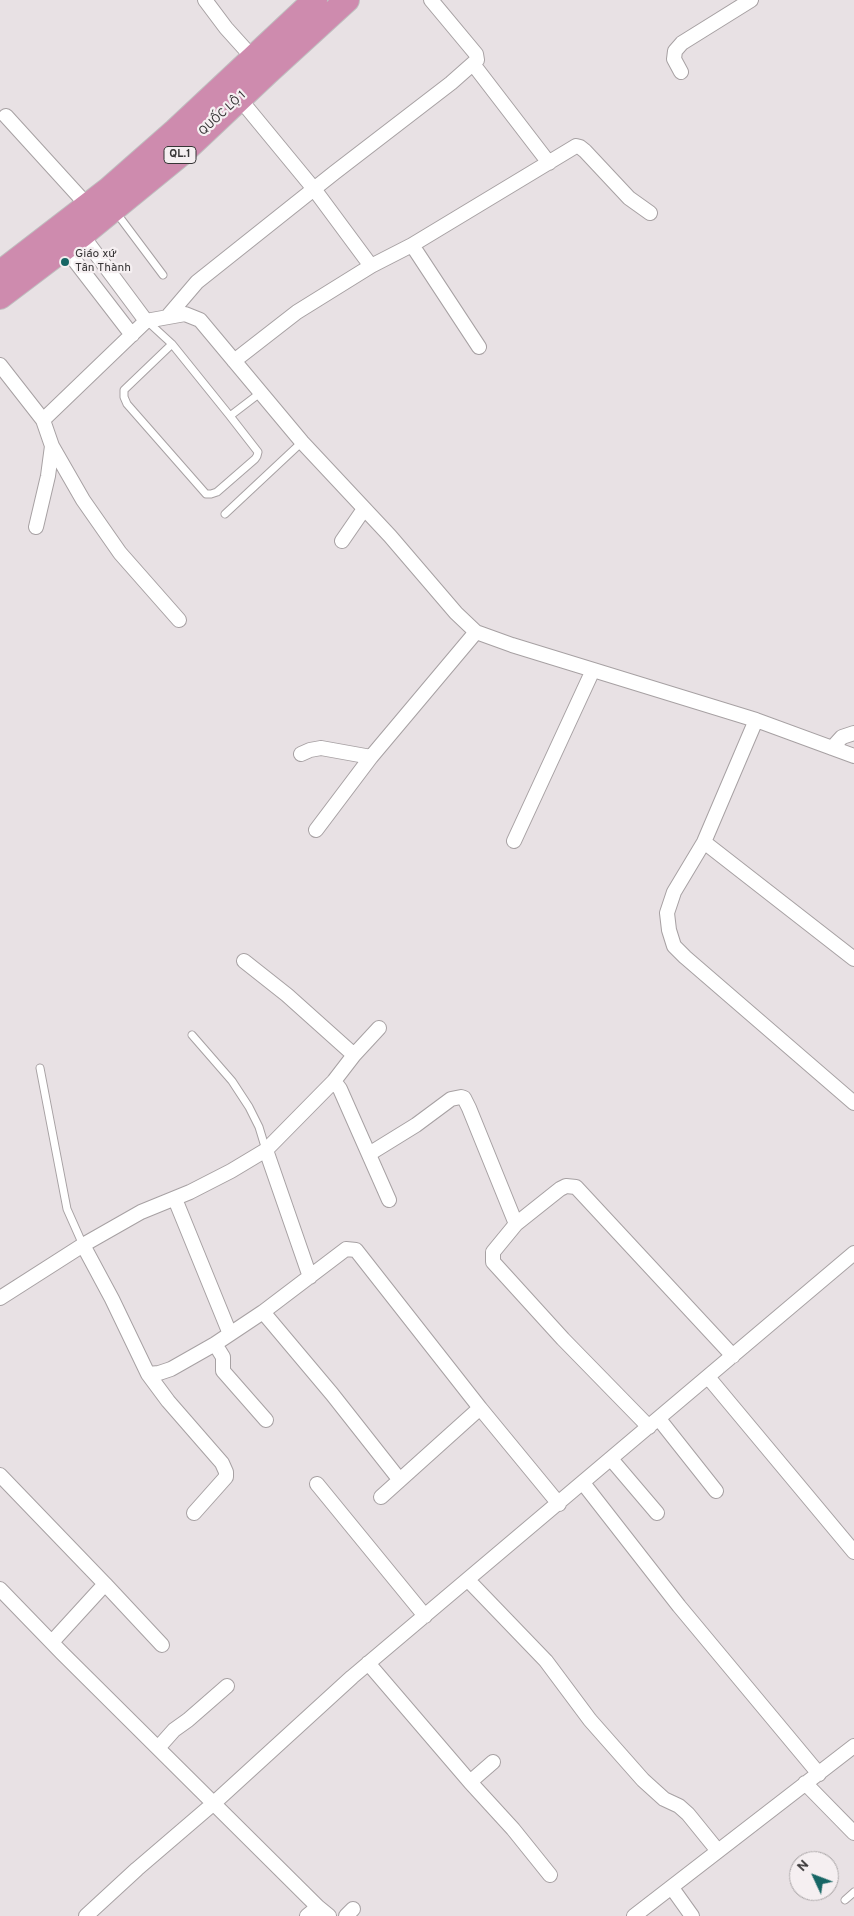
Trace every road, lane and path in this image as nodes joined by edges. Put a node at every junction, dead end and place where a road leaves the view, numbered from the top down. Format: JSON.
{"nodes":[{"id":1,"x":205,"y":0,"type":"edge"},
{"id":2,"x":315,"y":0,"type":"edge"},
{"id":3,"x":347,"y":0,"type":"edge"},
{"id":4,"x":431,"y":0,"type":"edge"},
{"id":5,"x":751,"y":0,"type":"edge"},
{"id":6,"x":253,"y":58,"type":"junction"},
{"id":7,"x":473,"y":64,"type":"junction"},
{"id":8,"x":681,"y":72,"type":"dead end"},
{"id":9,"x":239,"y":98,"type":"junction"},
{"id":10,"x":6,"y":116,"type":"dead end"},
{"id":11,"x":549,"y":163,"type":"junction"},
{"id":12,"x":314,"y":189,"type":"junction"},
{"id":13,"x":87,"y":205,"type":"junction"},
{"id":14,"x":114,"y":209,"type":"junction"},
{"id":15,"x":650,"y":213,"type":"dead end"},
{"id":16,"x":73,"y":241,"type":"junction"},
{"id":17,"x":412,"y":246,"type":"junction"},
{"id":18,"x":371,"y":266,"type":"junction"},
{"id":19,"x":0,"y":273,"type":"edge"},
{"id":20,"x":163,"y":275,"type":"dead end"},
{"id":21,"x":0,"y":297,"type":"edge"},
{"id":22,"x":168,"y":316,"type":"junction"},
{"id":23,"x":146,"y":321,"type":"junction"},
{"id":24,"x":132,"y":335,"type":"junction"},
{"id":25,"x":172,"y":344,"type":"junction"},
{"id":26,"x":479,"y":347,"type":"dead end"},
{"id":27,"x":234,"y":362,"type":"junction"},
{"id":28,"x":0,"y":365,"type":"edge"},
{"id":29,"x":260,"y":393,"type":"junction"},
{"id":30,"x":230,"y":416,"type":"junction"},
{"id":31,"x":43,"y":420,"type":"junction"},
{"id":32,"x":302,"y":442,"type":"junction"},
{"id":33,"x":52,"y":446,"type":"junction"},
{"id":34,"x":364,"y":509,"type":"junction"},
{"id":35,"x":225,"y":514,"type":"dead end"},
{"id":36,"x":36,"y":526,"type":"dead end"},
{"id":37,"x":342,"y":541,"type":"dead end"},
{"id":38,"x":179,"y":620,"type":"dead end"},
{"id":39,"x":476,"y":632,"type":"junction"},
{"id":40,"x":593,"y":670,"type":"junction"},
{"id":41,"x":756,"y":720,"type":"junction"},
{"id":42,"x":854,"y":733,"type":"edge"},
{"id":43,"x":832,"y":748,"type":"junction"},
{"id":44,"x":301,"y":754,"type":"dead end"},
{"id":45,"x":854,"y":756,"type":"edge"},
{"id":46,"x":371,"y":757,"type":"junction"},
{"id":47,"x":316,"y":830,"type":"dead end"},
{"id":48,"x":514,"y":841,"type":"dead end"},
{"id":49,"x":704,"y":842,"type":"junction"},
{"id":50,"x":854,"y":959,"type":"edge"},
{"id":51,"x":244,"y":961,"type":"dead end"},
{"id":52,"x":379,"y":1028,"type":"dead end"},
{"id":53,"x":192,"y":1036,"type":"dead end"},
{"id":54,"x":354,"y":1055,"type":"junction"},
{"id":55,"x":40,"y":1068,"type":"dead end"},
{"id":56,"x":334,"y":1081,"type":"junction"},
{"id":57,"x":854,"y":1103,"type":"edge"},
{"id":58,"x":266,"y":1150,"type":"junction"},
{"id":59,"x":369,"y":1154,"type":"junction"},
{"id":60,"x":175,"y":1199,"type":"junction"},
{"id":61,"x":389,"y":1200,"type":"dead end"},
{"id":62,"x":516,"y":1224,"type":"junction"},
{"id":63,"x":83,"y":1245,"type":"junction"},
{"id":64,"x":853,"y":1256,"type":"edge"},
{"id":65,"x":310,"y":1277,"type":"junction"},
{"id":66,"x":0,"y":1298,"type":"edge"},
{"id":67,"x":263,"y":1312,"type":"junction"},
{"id":68,"x":230,"y":1334,"type":"junction"},
{"id":69,"x":215,"y":1344,"type":"junction"},
{"id":70,"x":733,"y":1356,"type":"junction"},
{"id":71,"x":148,"y":1374,"type":"junction"},
{"id":72,"x":708,"y":1378,"type":"junction"},
{"id":73,"x":480,"y":1408,"type":"junction"},
{"id":74,"x":266,"y":1420,"type":"dead end"},
{"id":75,"x":654,"y":1423,"type":"junction"},
{"id":76,"x":612,"y":1459,"type":"junction"},
{"id":77,"x":0,"y":1475,"type":"edge"},
{"id":78,"x":398,"y":1480,"type":"junction"},
{"id":79,"x":584,"y":1483,"type":"junction"},
{"id":80,"x":317,"y":1484,"type":"dead end"},
{"id":81,"x":716,"y":1491,"type":"dead end"},
{"id":82,"x":381,"y":1497,"type":"dead end"},
{"id":83,"x":559,"y":1504,"type":"junction"},
{"id":84,"x":194,"y":1513,"type":"dead end"},
{"id":85,"x":657,"y":1513,"type":"dead end"},
{"id":86,"x":854,"y":1552,"type":"edge"},
{"id":87,"x":468,"y":1580,"type":"junction"},
{"id":88,"x":104,"y":1584,"type":"junction"},
{"id":89,"x":0,"y":1589,"type":"edge"},
{"id":90,"x":425,"y":1616,"type":"junction"},
{"id":91,"x":52,"y":1642,"type":"junction"},
{"id":92,"x":162,"y":1644,"type":"dead end"},
{"id":93,"x":368,"y":1664,"type":"junction"},
{"id":94,"x":227,"y":1686,"type":"dead end"},
{"id":95,"x":854,"y":1746,"type":"edge"},
{"id":96,"x":158,"y":1748,"type":"junction"},
{"id":97,"x":492,"y":1762,"type":"dead end"},
{"id":98,"x":819,"y":1774,"type":"junction"},
{"id":99,"x":470,"y":1782,"type":"junction"},
{"id":100,"x":805,"y":1783,"type":"junction"},
{"id":101,"x":214,"y":1804,"type":"junction"},
{"id":102,"x":854,"y":1833,"type":"edge"},
{"id":103,"x":718,"y":1851,"type":"junction"},
{"id":104,"x":550,"y":1875,"type":"dead end"},
{"id":105,"x":672,"y":1888,"type":"junction"},
{"id":106,"x":854,"y":1892,"type":"edge"},
{"id":107,"x":845,"y":1900,"type":"dead end"},
{"id":108,"x":318,"y":1907,"type":"junction"},
{"id":109,"x":86,"y":1916,"type":"edge"},
{"id":110,"x":307,"y":1916,"type":"edge"},
{"id":111,"x":329,"y":1916,"type":"edge"},
{"id":112,"x":634,"y":1916,"type":"edge"},
{"id":113,"x":692,"y":1916,"type":"edge"}],
"edges":[{"from":1,"to":6,"type":"street"},
{"from":2,"to":6,"type":"highway","name":"QUỐC LỘ 1","number":"QL.1"},
{"from":3,"to":9,"type":"highway","name":"QUỐC LỘ 1","number":"QL.1"},
{"from":4,"to":7,"type":"street"},
{"from":5,"to":8,"type":"street"},
{"from":6,"to":13,"type":"highway","name":"QUỐC LỘ 1","number":"QL.1"},
{"from":7,"to":11,"type":"street"},
{"from":7,"to":12,"type":"street"},
{"from":9,"to":12,"type":"street"},
{"from":9,"to":14,"type":"highway","name":"QUỐC LỘ 1","number":"QL.1"},
{"from":10,"to":13,"type":"street"},
{"from":11,"to":15,"type":"street"},
{"from":11,"to":17,"type":"street"},
{"from":12,"to":18,"type":"street"},
{"from":12,"to":22,"type":"street"},
{"from":13,"to":19,"type":"highway","name":"QUỐC LỘ 1","number":"QL.1"},
{"from":14,"to":16,"type":"highway","name":"QUỐC LỘ 1","number":"QL.1"},
{"from":14,"to":20,"type":"lane"},
{"from":16,"to":21,"type":"highway","name":"QUỐC LỘ 1","number":"QL.1"},
{"from":16,"to":23,"type":"street"},
{"from":16,"to":24,"type":"street"},
{"from":17,"to":18,"type":"street"},
{"from":17,"to":26,"type":"street"},
{"from":18,"to":27,"type":"street"},
{"from":22,"to":23,"type":"street"},
{"from":22,"to":27,"type":"street"},
{"from":23,"to":24,"type":"street"},
{"from":23,"to":25,"type":"lane"},
{"from":24,"to":31,"type":"street"},
{"from":25,"to":30,"type":"lane"},
{"from":25,"to":30,"type":"lane"},
{"from":27,"to":29,"type":"street"},
{"from":28,"to":31,"type":"street"},
{"from":29,"to":30,"type":"lane"},
{"from":29,"to":32,"type":"street"},
{"from":31,"to":33,"type":"street"},
{"from":32,"to":34,"type":"street"},
{"from":32,"to":35,"type":"lane"},
{"from":33,"to":36,"type":"street"},
{"from":33,"to":38,"type":"street"},
{"from":34,"to":37,"type":"street"},
{"from":34,"to":39,"type":"street"},
{"from":39,"to":40,"type":"street"},
{"from":39,"to":46,"type":"street"},
{"from":40,"to":41,"type":"street"},
{"from":40,"to":48,"type":"street"},
{"from":41,"to":43,"type":"street"},
{"from":41,"to":49,"type":"street"},
{"from":42,"to":43,"type":"street"},
{"from":43,"to":45,"type":"street"},
{"from":44,"to":46,"type":"street"},
{"from":46,"to":47,"type":"street"},
{"from":49,"to":50,"type":"street"},
{"from":49,"to":57,"type":"street"},
{"from":51,"to":54,"type":"street"},
{"from":52,"to":54,"type":"street"},
{"from":53,"to":58,"type":"lane"},
{"from":54,"to":56,"type":"street"},
{"from":55,"to":63,"type":"lane"},
{"from":56,"to":58,"type":"street"},
{"from":56,"to":59,"type":"street"},
{"from":58,"to":60,"type":"street"},
{"from":58,"to":65,"type":"street"},
{"from":59,"to":61,"type":"street"},
{"from":59,"to":62,"type":"street"},
{"from":60,"to":63,"type":"street"},
{"from":60,"to":68,"type":"street"},
{"from":62,"to":70,"type":"street"},
{"from":62,"to":75,"type":"street"},
{"from":63,"to":66,"type":"street"},
{"from":63,"to":71,"type":"street"},
{"from":64,"to":70,"type":"street"},
{"from":65,"to":67,"type":"street"},
{"from":65,"to":73,"type":"street"},
{"from":67,"to":68,"type":"street"},
{"from":67,"to":78,"type":"street"},
{"from":68,"to":69,"type":"street"},
{"from":69,"to":71,"type":"street"},
{"from":69,"to":74,"type":"street"},
{"from":70,"to":72,"type":"street"},
{"from":71,"to":84,"type":"street"},
{"from":72,"to":75,"type":"street"},
{"from":72,"to":86,"type":"street"},
{"from":73,"to":78,"type":"street"},
{"from":73,"to":83,"type":"street"},
{"from":75,"to":76,"type":"street"},
{"from":75,"to":81,"type":"street"},
{"from":76,"to":79,"type":"street"},
{"from":76,"to":85,"type":"street"},
{"from":77,"to":88,"type":"street"},
{"from":78,"to":82,"type":"street"},
{"from":79,"to":83,"type":"street"},
{"from":79,"to":98,"type":"street"},
{"from":80,"to":90,"type":"street"},
{"from":83,"to":87,"type":"street"},
{"from":87,"to":90,"type":"street"},
{"from":87,"to":103,"type":"street"},
{"from":88,"to":91,"type":"street"},
{"from":88,"to":92,"type":"street"},
{"from":89,"to":91,"type":"street"},
{"from":90,"to":93,"type":"street"},
{"from":91,"to":96,"type":"street"},
{"from":93,"to":99,"type":"street"},
{"from":93,"to":101,"type":"street"},
{"from":94,"to":96,"type":"street"},
{"from":95,"to":98,"type":"street"},
{"from":96,"to":101,"type":"street"},
{"from":97,"to":99,"type":"street"},
{"from":98,"to":100,"type":"street"},
{"from":99,"to":104,"type":"street"},
{"from":100,"to":102,"type":"street"},
{"from":100,"to":103,"type":"street"},
{"from":101,"to":108,"type":"street"},
{"from":101,"to":109,"type":"street"},
{"from":103,"to":105,"type":"street"},
{"from":105,"to":112,"type":"street"},
{"from":105,"to":113,"type":"street"},
{"from":106,"to":107,"type":"lane"},
{"from":108,"to":110,"type":"street"},
{"from":108,"to":111,"type":"street"}]}
